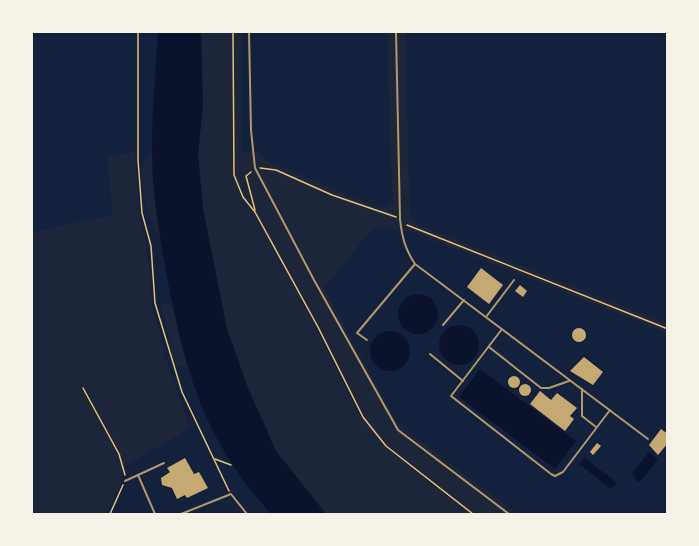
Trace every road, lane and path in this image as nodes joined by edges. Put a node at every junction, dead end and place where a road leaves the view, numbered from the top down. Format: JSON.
{"nodes":[{"id":1,"x":138,"y":32,"type":"edge"},
{"id":2,"x":233,"y":32,"type":"edge"},
{"id":3,"x":249,"y":32,"type":"edge"},
{"id":4,"x":396,"y":32,"type":"edge"},
{"id":5,"x":255,"y":168,"type":"junction"},
{"id":6,"x":255,"y":212,"type":"junction"},
{"id":7,"x":400,"y":219,"type":"junction"},
{"id":8,"x":415,"y":264,"type":"junction"},
{"id":9,"x":514,"y":280,"type":"dead end"},
{"id":10,"x":464,"y":300,"type":"junction"},
{"id":11,"x":486,"y":317,"type":"junction"},
{"id":12,"x":443,"y":325,"type":"dead end"},
{"id":13,"x":502,"y":329,"type":"junction"},
{"id":14,"x":668,"y":329,"type":"edge"},
{"id":15,"x":367,"y":340,"type":"dead end"},
{"id":16,"x":489,"y":347,"type":"junction"},
{"id":17,"x":430,"y":354,"type":"dead end"},
{"id":18,"x":570,"y":380,"type":"junction"},
{"id":19,"x":463,"y":381,"type":"junction"},
{"id":20,"x":83,"y":388,"type":"dead end"},
{"id":21,"x":582,"y":389,"type":"junction"},
{"id":22,"x":610,"y":410,"type":"junction"},
{"id":23,"x":597,"y":428,"type":"junction"},
{"id":24,"x":648,"y":439,"type":"dead end"},
{"id":25,"x":214,"y":458,"type":"junction"},
{"id":26,"x":164,"y":463,"type":"dead end"},
{"id":27,"x":231,"y":465,"type":"dead end"},
{"id":28,"x":138,"y":475,"type":"junction"},
{"id":29,"x":125,"y":481,"type":"junction"},
{"id":30,"x":231,"y":494,"type":"junction"},
{"id":31,"x":111,"y":514,"type":"edge"},
{"id":32,"x":155,"y":514,"type":"edge"},
{"id":33,"x":181,"y":514,"type":"edge"},
{"id":34,"x":247,"y":514,"type":"edge"},
{"id":35,"x":473,"y":514,"type":"edge"},
{"id":36,"x":509,"y":514,"type":"edge"}],
"edges":[{"from":1,"to":25,"type":"path"},
{"from":2,"to":6,"type":"path"},
{"from":3,"to":5,"type":"lane"},
{"from":4,"to":7,"type":"lane"},
{"from":5,"to":6,"type":"path"},
{"from":5,"to":7,"type":"path"},
{"from":5,"to":36,"type":"lane"},
{"from":6,"to":35,"type":"path"},
{"from":7,"to":8,"type":"lane"},
{"from":7,"to":14,"type":"path"},
{"from":8,"to":10,"type":"lane"},
{"from":8,"to":15,"type":"lane"},
{"from":9,"to":11,"type":"lane"},
{"from":10,"to":11,"type":"lane"},
{"from":10,"to":12,"type":"lane"},
{"from":11,"to":13,"type":"lane"},
{"from":13,"to":16,"type":"lane"},
{"from":13,"to":18,"type":"lane"},
{"from":16,"to":18,"type":"lane"},
{"from":16,"to":19,"type":"lane"},
{"from":17,"to":19,"type":"lane"},
{"from":18,"to":21,"type":"lane"},
{"from":19,"to":23,"type":"lane"},
{"from":20,"to":29,"type":"path"},
{"from":21,"to":22,"type":"lane"},
{"from":21,"to":23,"type":"lane"},
{"from":22,"to":23,"type":"lane"},
{"from":22,"to":24,"type":"lane"},
{"from":25,"to":27,"type":"path"},
{"from":25,"to":30,"type":"path"},
{"from":26,"to":28,"type":"lane"},
{"from":28,"to":29,"type":"lane"},
{"from":28,"to":32,"type":"lane"},
{"from":29,"to":31,"type":"path"},
{"from":30,"to":33,"type":"lane"},
{"from":30,"to":34,"type":"lane"}]}
